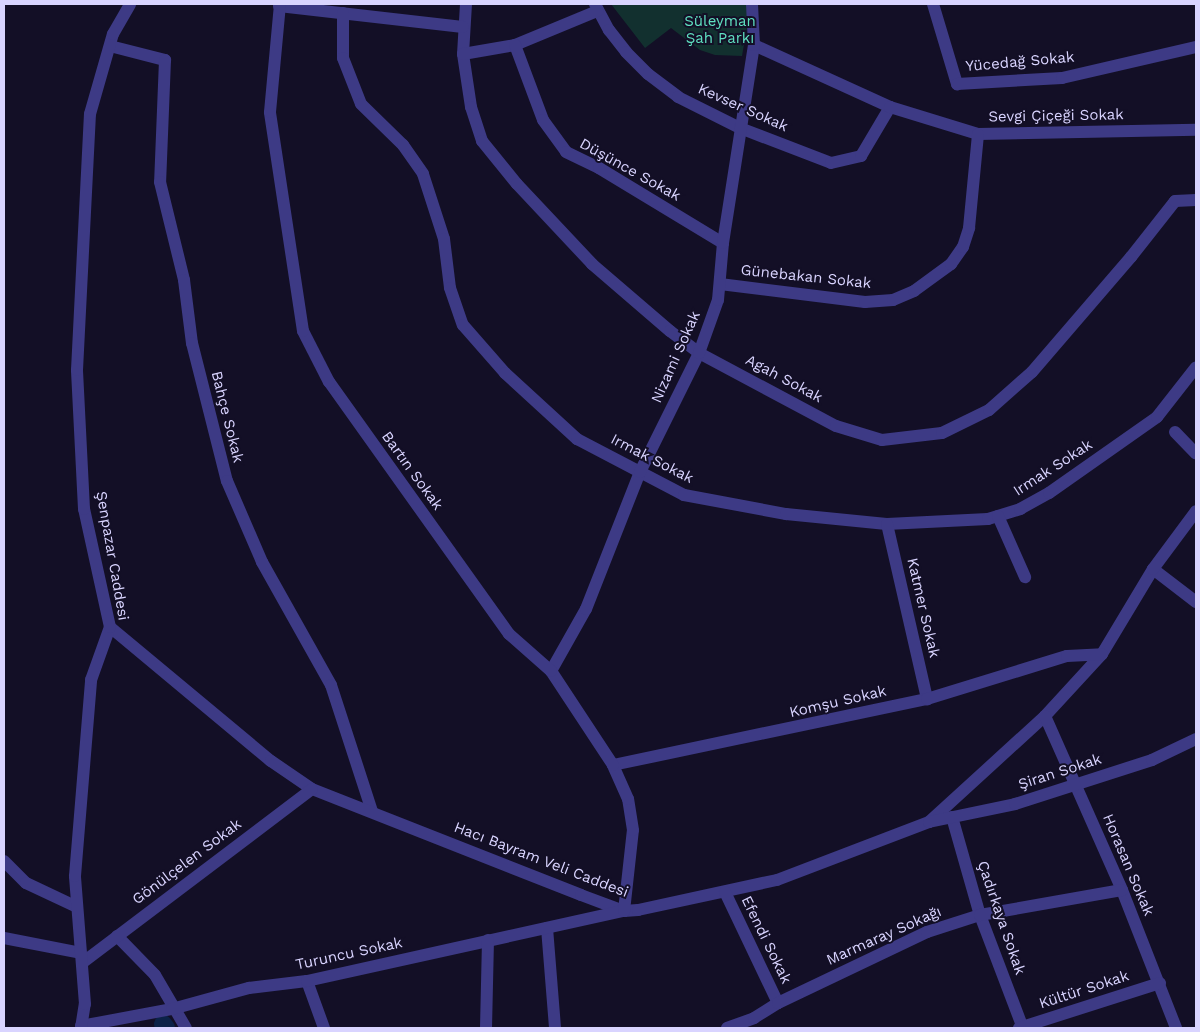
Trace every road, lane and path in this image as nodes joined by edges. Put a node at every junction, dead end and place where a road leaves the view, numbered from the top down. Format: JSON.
{"nodes":[{"id":1,"x":130,"y":4,"type":"edge"},
{"id":2,"x":466,"y":4,"type":"edge"},
{"id":3,"x":752,"y":4,"type":"edge"},
{"id":4,"x":933,"y":4,"type":"edge"},
{"id":5,"x":280,"y":5,"type":"edge"},
{"id":6,"x":596,"y":7,"type":"edge"},
{"id":7,"x":343,"y":14,"type":"junction"},
{"id":8,"x":462,"y":27,"type":"junction"},
{"id":9,"x":516,"y":45,"type":"junction"},
{"id":10,"x":754,"y":45,"type":"junction"},
{"id":11,"x":110,"y":46,"type":"junction"},
{"id":12,"x":1196,"y":47,"type":"edge"},
{"id":13,"x":463,"y":54,"type":"junction"},
{"id":14,"x":890,"y":107,"type":"junction"},
{"id":15,"x":740,"y":128,"type":"junction"},
{"id":16,"x":1196,"y":130,"type":"edge"},
{"id":17,"x":978,"y":134,"type":"junction"},
{"id":18,"x":1196,"y":200,"type":"edge"},
{"id":19,"x":722,"y":243,"type":"junction"},
{"id":20,"x":720,"y":284,"type":"junction"},
{"id":21,"x":699,"y":352,"type":"junction"},
{"id":22,"x":1196,"y":367,"type":"edge"},
{"id":23,"x":1174,"y":432,"type":"dead end"},
{"id":24,"x":1196,"y":454,"type":"edge"},
{"id":25,"x":640,"y":472,"type":"junction"},
{"id":26,"x":1196,"y":511,"type":"edge"},
{"id":27,"x":998,"y":516,"type":"junction"},
{"id":28,"x":887,"y":524,"type":"junction"},
{"id":29,"x":1153,"y":569,"type":"junction"},
{"id":30,"x":1025,"y":577,"type":"dead end"},
{"id":31,"x":1196,"y":602,"type":"edge"},
{"id":32,"x":110,"y":627,"type":"junction"},
{"id":33,"x":1102,"y":654,"type":"junction"},
{"id":34,"x":551,"y":671,"type":"junction"},
{"id":35,"x":927,"y":700,"type":"junction"},
{"id":36,"x":1046,"y":716,"type":"junction"},
{"id":37,"x":1196,"y":739,"type":"edge"},
{"id":38,"x":613,"y":765,"type":"junction"},
{"id":39,"x":1076,"y":784,"type":"junction"},
{"id":40,"x":312,"y":789,"type":"junction"},
{"id":41,"x":372,"y":811,"type":"junction"},
{"id":42,"x":952,"y":817,"type":"junction"},
{"id":43,"x":929,"y":822,"type":"junction"},
{"id":44,"x":4,"y":861,"type":"edge"},
{"id":45,"x":1122,"y":890,"type":"junction"},
{"id":46,"x":725,"y":892,"type":"junction"},
{"id":47,"x":77,"y":907,"type":"junction"},
{"id":48,"x":624,"y":911,"type":"junction"},
{"id":49,"x":980,"y":915,"type":"junction"},
{"id":50,"x":547,"y":928,"type":"junction"},
{"id":51,"x":117,"y":936,"type":"junction"},
{"id":52,"x":4,"y":938,"type":"edge"},
{"id":53,"x":488,"y":940,"type":"junction"},
{"id":54,"x":81,"y":958,"type":"junction"},
{"id":55,"x":307,"y":981,"type":"junction"},
{"id":56,"x":1160,"y":983,"type":"junction"},
{"id":57,"x":778,"y":1002,"type":"junction"},
{"id":58,"x":172,"y":1009,"type":"junction"},
{"id":59,"x":81,"y":1027,"type":"edge"},
{"id":60,"x":186,"y":1028,"type":"edge"},
{"id":61,"x":324,"y":1028,"type":"edge"},
{"id":62,"x":486,"y":1028,"type":"edge"},
{"id":63,"x":555,"y":1028,"type":"edge"},
{"id":64,"x":727,"y":1028,"type":"edge"},
{"id":65,"x":1022,"y":1028,"type":"edge"},
{"id":66,"x":1176,"y":1028,"type":"edge"}],
"edges":[{"from":1,"to":11,"type":"street","name":"Şenpazar Caddesi"},
{"from":2,"to":8,"type":"street","name":"Agah Sokak"},
{"from":3,"to":10,"type":"street","name":"Nizami Sokak"},
{"from":4,"to":12,"type":"street","name":"Yücedağ Sokak"},
{"from":5,"to":7,"type":"street"},
{"from":5,"to":34,"type":"street","name":"Bartın Sokak"},
{"from":6,"to":9,"type":"street"},
{"from":6,"to":15,"type":"street","name":"Kevser Sokak"},
{"from":7,"to":8,"type":"street"},
{"from":7,"to":25,"type":"street","name":"Irmak Sokak"},
{"from":8,"to":13,"type":"street","name":"Agah Sokak"},
{"from":9,"to":13,"type":"street"},
{"from":9,"to":19,"type":"street","name":"Düşünce Sokak"},
{"from":10,"to":14,"type":"street","name":"Sevgi Çiçeği Sokak"},
{"from":10,"to":15,"type":"street","name":"Nizami Sokak"},
{"from":11,"to":32,"type":"street","name":"Şenpazar Caddesi"},
{"from":11,"to":41,"type":"street","name":"Bahçe Sokak"},
{"from":13,"to":21,"type":"street","name":"Agah Sokak"},
{"from":14,"to":15,"type":"street","name":"Kevser Sokak"},
{"from":14,"to":17,"type":"street","name":"Sevgi Çiçeği Sokak"},
{"from":15,"to":19,"type":"street","name":"Nizami Sokak"},
{"from":16,"to":17,"type":"street","name":"Sevgi Çiçeği Sokak"},
{"from":17,"to":20,"type":"street","name":"Günebakan Sokak"},
{"from":18,"to":21,"type":"street","name":"Agah Sokak"},
{"from":19,"to":20,"type":"street","name":"Nizami Sokak"},
{"from":20,"to":21,"type":"street","name":"Nizami Sokak"},
{"from":21,"to":25,"type":"street","name":"Nizami Sokak"},
{"from":22,"to":27,"type":"street","name":"Irmak Sokak"},
{"from":23,"to":24,"type":"street"},
{"from":25,"to":28,"type":"street","name":"Irmak Sokak"},
{"from":25,"to":34,"type":"street","name":"Nizami Sokak"},
{"from":26,"to":29,"type":"street","name":"Hacı Bayram Veli Caddesi"},
{"from":27,"to":28,"type":"street","name":"Irmak Sokak"},
{"from":27,"to":30,"type":"street"},
{"from":28,"to":35,"type":"street","name":"Katmer Sokak"},
{"from":29,"to":31,"type":"street"},
{"from":29,"to":33,"type":"street","name":"Hacı Bayram Veli Caddesi"},
{"from":32,"to":40,"type":"street","name":"Hacı Bayram Veli Caddesi"},
{"from":32,"to":47,"type":"street","name":"Şenpazar Caddesi"},
{"from":33,"to":35,"type":"street","name":"Komşu Sokak"},
{"from":33,"to":36,"type":"street","name":"Hacı Bayram Veli Caddesi"},
{"from":34,"to":38,"type":"street","name":"Bartın Sokak"},
{"from":35,"to":38,"type":"street","name":"Komşu Sokak"},
{"from":36,"to":39,"type":"street","name":"Horasan Sokak"},
{"from":36,"to":43,"type":"street","name":"Hacı Bayram Veli Caddesi"},
{"from":37,"to":39,"type":"street","name":"Şiran Sokak"},
{"from":38,"to":48,"type":"street","name":"Bartın Sokak"},
{"from":39,"to":42,"type":"street","name":"Şiran Sokak"},
{"from":39,"to":45,"type":"street","name":"Horasan Sokak"},
{"from":40,"to":41,"type":"street","name":"Hacı Bayram Veli Caddesi"},
{"from":40,"to":51,"type":"street","name":"Gönülçelen Sokak"},
{"from":41,"to":48,"type":"street","name":"Hacı Bayram Veli Caddesi"},
{"from":42,"to":43,"type":"street","name":"Şiran Sokak"},
{"from":42,"to":49,"type":"street","name":"Çadırkaya Sokak"},
{"from":43,"to":46,"type":"street","name":"Hacı Bayram Veli Caddesi"},
{"from":44,"to":47,"type":"street"},
{"from":45,"to":49,"type":"street","name":"Marmaray Sokağı"},
{"from":45,"to":56,"type":"street","name":"Horasan Sokak"},
{"from":46,"to":48,"type":"street","name":"Hacı Bayram Veli Caddesi"},
{"from":46,"to":57,"type":"street","name":"Efendi Sokak"},
{"from":47,"to":54,"type":"street","name":"Şenpazar Caddesi"},
{"from":48,"to":50,"type":"street","name":"Turuncu Sokak"},
{"from":49,"to":57,"type":"street","name":"Marmaray Sokağı"},
{"from":49,"to":65,"type":"street","name":"Çadırkaya Sokak"},
{"from":50,"to":53,"type":"street","name":"Turuncu Sokak"},
{"from":50,"to":63,"type":"street"},
{"from":51,"to":54,"type":"street","name":"Gönülçelen Sokak"},
{"from":51,"to":58,"type":"street"},
{"from":52,"to":54,"type":"street"},
{"from":53,"to":55,"type":"street","name":"Turuncu Sokak"},
{"from":53,"to":62,"type":"street"},
{"from":54,"to":59,"type":"street","name":"Şenpazar Caddesi"},
{"from":55,"to":58,"type":"street","name":"Turuncu Sokak"},
{"from":55,"to":61,"type":"street"},
{"from":56,"to":65,"type":"street","name":"Kültür Sokak"},
{"from":56,"to":66,"type":"street","name":"Horasan Sokak"},
{"from":57,"to":64,"type":"street","name":"Marmaray Sokağı"},
{"from":58,"to":59,"type":"street","name":"Turuncu Sokak"},
{"from":58,"to":60,"type":"street"}]}
